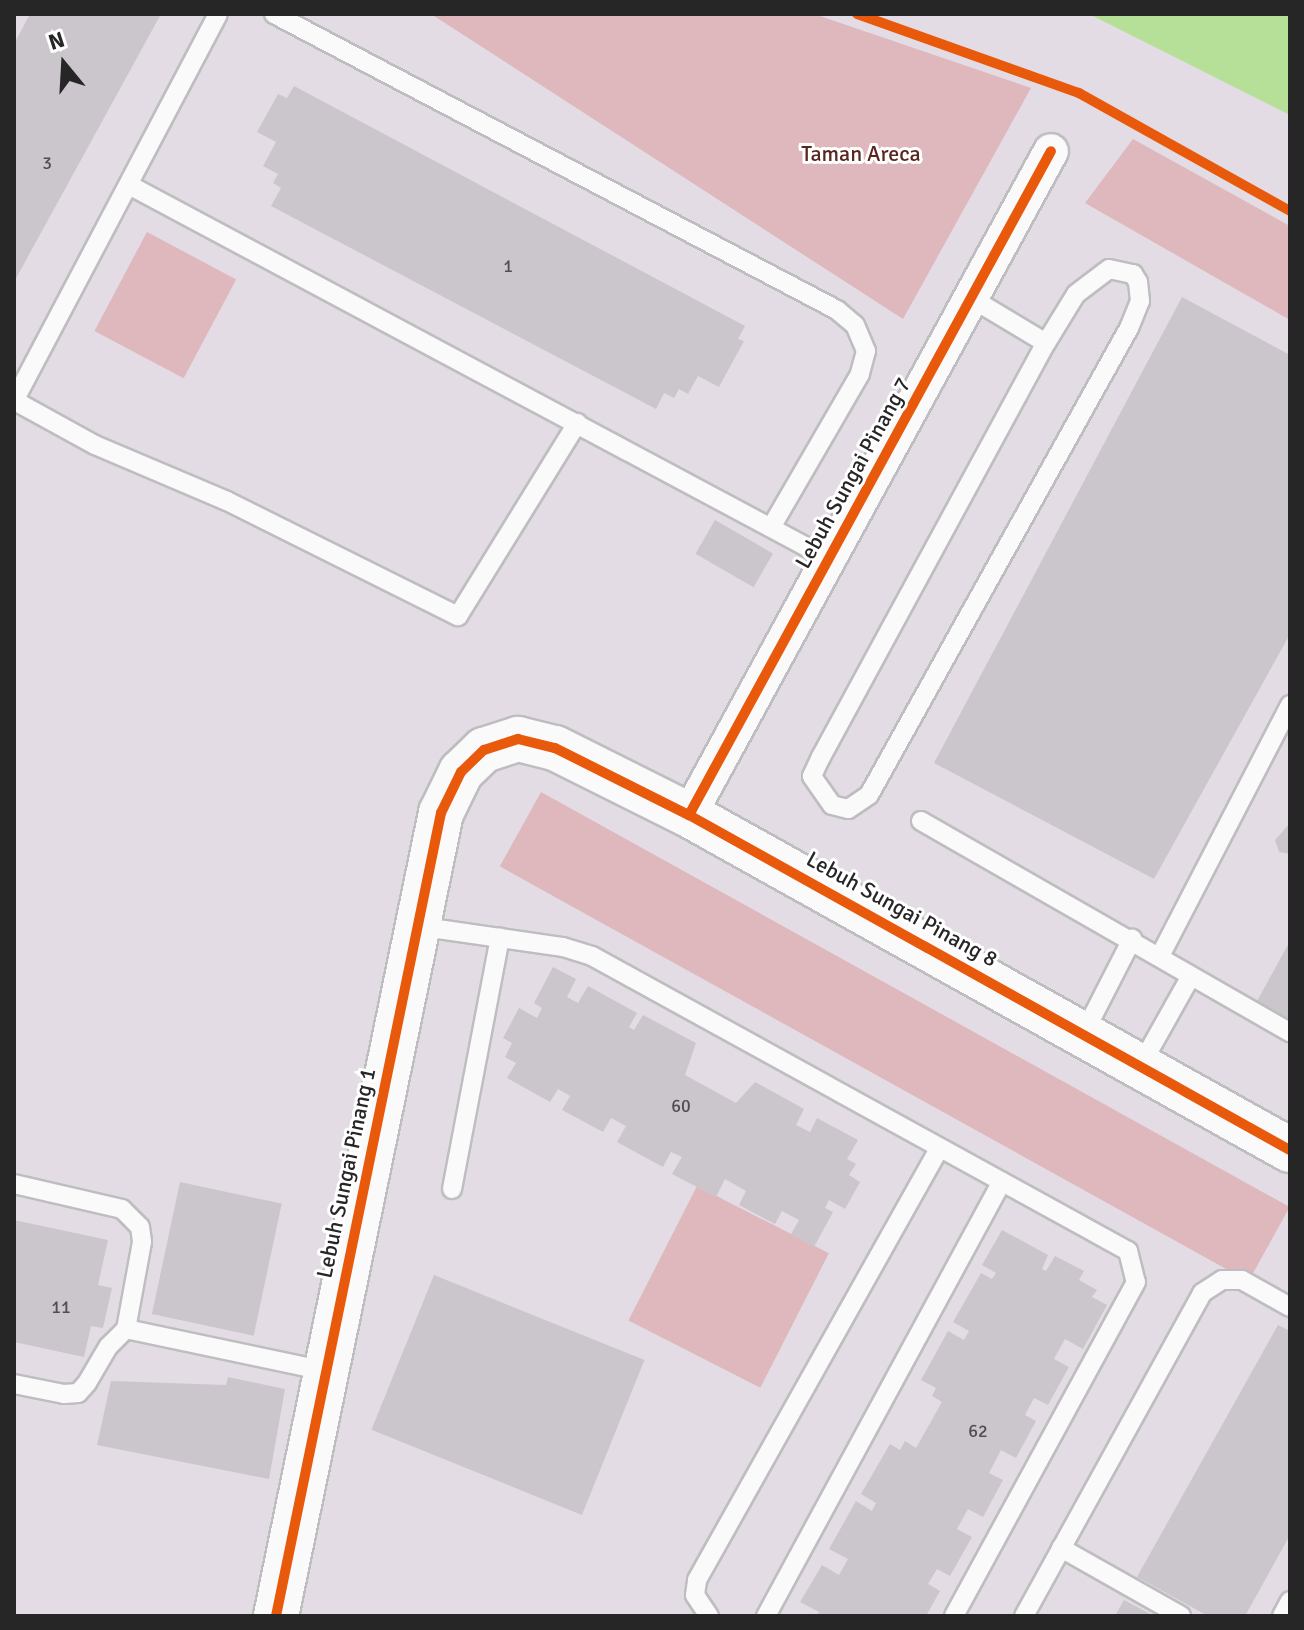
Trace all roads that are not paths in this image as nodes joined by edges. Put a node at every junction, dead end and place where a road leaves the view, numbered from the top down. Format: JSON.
{"nodes":[{"id":1,"x":218,"y":14,"type":"edge"},
{"id":2,"x":274,"y":14,"type":"edge"},
{"id":3,"x":1051,"y":151,"type":"dead end"},
{"id":4,"x":129,"y":185,"type":"junction"},
{"id":5,"x":971,"y":298,"type":"junction"},
{"id":6,"x":1046,"y":343,"type":"junction"},
{"id":7,"x":14,"y":401,"type":"edge"},
{"id":8,"x":577,"y":423,"type":"junction"},
{"id":9,"x":772,"y":526,"type":"junction"},
{"id":10,"x":829,"y":559,"type":"junction"},
{"id":11,"x":1290,"y":705,"type":"edge"},
{"id":12,"x":484,"y":750,"type":"joint"},
{"id":13,"x":689,"y":815,"type":"junction"},
{"id":14,"x":921,"y":821,"type":"dead end"},
{"id":15,"x":417,"y":926,"type":"junction"},
{"id":16,"x":500,"y":938,"type":"junction"},
{"id":17,"x":1132,"y":939,"type":"junction"},
{"id":18,"x":1160,"y":956,"type":"junction"},
{"id":19,"x":1191,"y":976,"type":"junction"},
{"id":20,"x":1290,"y":1032,"type":"edge"},
{"id":21,"x":1084,"y":1033,"type":"junction"},
{"id":22,"x":1141,"y":1065,"type":"junction"},
{"id":23,"x":939,"y":1148,"type":"junction"},
{"id":24,"x":1290,"y":1150,"type":"edge"},
{"id":25,"x":1002,"y":1182,"type":"junction"},
{"id":26,"x":14,"y":1184,"type":"edge"},
{"id":27,"x":452,"y":1189,"type":"dead end"},
{"id":28,"x":1290,"y":1307,"type":"edge"},
{"id":29,"x":126,"y":1329,"type":"junction"},
{"id":30,"x":326,"y":1371,"type":"junction"},
{"id":31,"x":14,"y":1384,"type":"edge"},
{"id":32,"x":1061,"y":1548,"type":"junction"},
{"id":33,"x":1290,"y":1601,"type":"edge"},
{"id":34,"x":276,"y":1616,"type":"edge"},
{"id":35,"x":709,"y":1616,"type":"edge"},
{"id":36,"x":766,"y":1616,"type":"edge"},
{"id":37,"x":954,"y":1616,"type":"edge"},
{"id":38,"x":1024,"y":1616,"type":"edge"},
{"id":39,"x":1181,"y":1616,"type":"edge"},
{"id":40,"x":1282,"y":1616,"type":"edge"}],
"edges":[{"from":1,"to":4,"type":"lane"},
{"from":2,"to":9,"type":"lane"},
{"from":3,"to":5,"type":"street","name":"Lebuh Sungai Pinang 7"},
{"from":4,"to":7,"type":"lane"},
{"from":4,"to":8,"type":"lane"},
{"from":5,"to":6,"type":"lane"},
{"from":5,"to":10,"type":"street","name":"Lebuh Sungai Pinang 7"},
{"from":6,"to":6,"type":"lane"},
{"from":7,"to":8,"type":"lane"},
{"from":8,"to":9,"type":"lane"},
{"from":9,"to":10,"type":"lane"},
{"from":10,"to":13,"type":"street","name":"Lebuh Sungai Pinang 7"},
{"from":11,"to":18,"type":"lane"},
{"from":12,"to":13,"type":"street","name":"Lebuh Sungai Pinang 8"},
{"from":12,"to":15,"type":"street","name":"Lebuh Sungai Pinang 1"},
{"from":13,"to":21,"type":"street","name":"Lebuh Sungai Pinang 8"},
{"from":14,"to":17,"type":"lane"},
{"from":15,"to":16,"type":"lane"},
{"from":15,"to":30,"type":"street","name":"Lebuh Sungai Pinang 1"},
{"from":16,"to":23,"type":"lane"},
{"from":16,"to":27,"type":"lane"},
{"from":17,"to":18,"type":"lane"},
{"from":17,"to":21,"type":"lane"},
{"from":18,"to":19,"type":"lane"},
{"from":19,"to":20,"type":"lane"},
{"from":19,"to":22,"type":"lane"},
{"from":21,"to":22,"type":"street","name":"Lebuh Sungai Pinang 8"},
{"from":22,"to":24,"type":"street","name":"Lebuh Sungai Pinang 8"},
{"from":23,"to":25,"type":"lane"},
{"from":23,"to":35,"type":"lane"},
{"from":25,"to":36,"type":"lane"},
{"from":25,"to":37,"type":"lane"},
{"from":26,"to":29,"type":"lane"},
{"from":28,"to":32,"type":"lane"},
{"from":29,"to":30,"type":"lane"},
{"from":29,"to":31,"type":"lane"},
{"from":30,"to":34,"type":"street","name":"Lebuh Sungai Pinang 1"},
{"from":32,"to":38,"type":"lane"},
{"from":32,"to":39,"type":"lane"},
{"from":33,"to":40,"type":"lane"}]}
